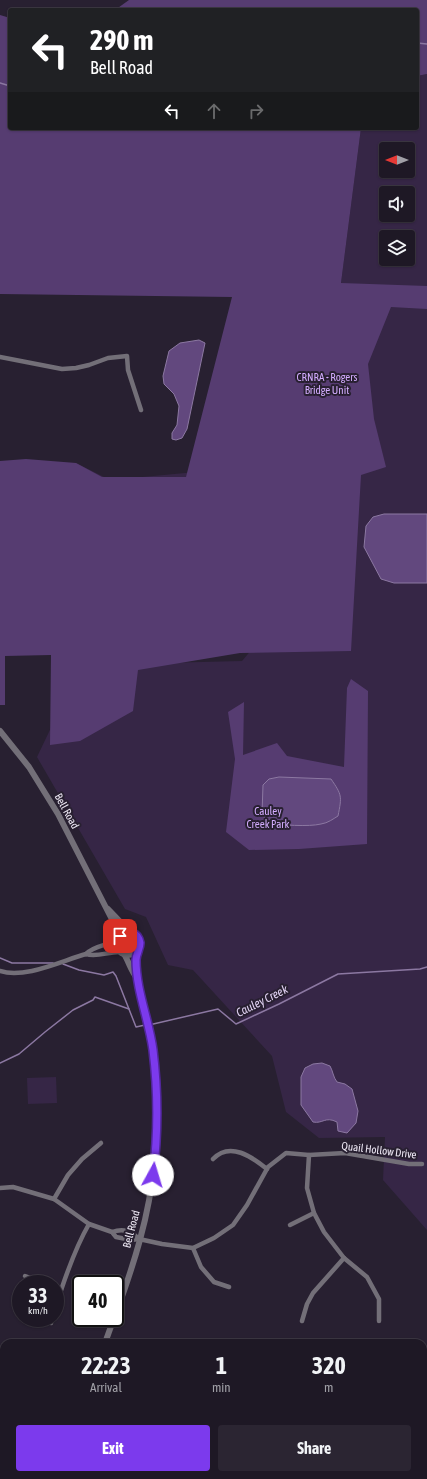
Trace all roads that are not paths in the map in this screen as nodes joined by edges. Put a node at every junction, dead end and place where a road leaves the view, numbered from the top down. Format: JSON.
{"nodes":[{"id":1,"x":0,"y":357,"type":"edge"},
{"id":2,"x":141,"y":410,"type":"dead end"},
{"id":3,"x":0,"y":731,"type":"edge"},
{"id":4,"x":105,"y":907,"type":"junction"},
{"id":5,"x":130,"y":932,"type":"junction"},
{"id":6,"x":119,"y":937,"type":"junction"},
{"id":7,"x":138,"y":950,"type":"junction"},
{"id":8,"x":122,"y":953,"type":"junction"},
{"id":9,"x":86,"y":954,"type":"junction"},
{"id":10,"x":0,"y":971,"type":"edge"},
{"id":11,"x":137,"y":978,"type":"junction"},
{"id":12,"x":101,"y":1143,"type":"dead end"},
{"id":13,"x":309,"y":1155,"type":"junction"},
{"id":14,"x":213,"y":1159,"type":"dead end"},
{"id":15,"x":422,"y":1164,"type":"dead end"},
{"id":16,"x":266,"y":1169,"type":"junction"},
{"id":17,"x":0,"y":1188,"type":"edge"},
{"id":18,"x":54,"y":1199,"type":"junction"},
{"id":19,"x":314,"y":1213,"type":"junction"},
{"id":20,"x":89,"y":1224,"type":"junction"},
{"id":21,"x":290,"y":1225,"type":"dead end"},
{"id":22,"x":112,"y":1232,"type":"junction"},
{"id":23,"x":140,"y":1239,"type":"junction"},
{"id":24,"x":193,"y":1248,"type":"junction"},
{"id":25,"x":344,"y":1258,"type":"junction"},
{"id":26,"x":64,"y":1282,"type":"edge"},
{"id":27,"x":229,"y":1287,"type":"dead end"},
{"id":28,"x":124,"y":1293,"type":"edge"},
{"id":29,"x":302,"y":1321,"type":"dead end"},
{"id":30,"x":379,"y":1321,"type":"dead end"},
{"id":31,"x":111,"y":1327,"type":"edge"},
{"id":32,"x":107,"y":1339,"type":"edge"}],
"edges":[{"from":1,"to":2,"type":"street"},
{"from":3,"to":4,"type":"street","name":"Bell Road"},
{"from":4,"to":5,"type":"street","name":"Bell Road"},
{"from":4,"to":6,"type":"street","name":"Bell Road"},
{"from":5,"to":6,"type":"street"},
{"from":5,"to":7,"type":"street","name":"Bell Road"},
{"from":6,"to":8,"type":"street","name":"Bell Road"},
{"from":6,"to":9,"type":"street"},
{"from":7,"to":8,"type":"street"},
{"from":7,"to":11,"type":"street","name":"Bell Road"},
{"from":8,"to":9,"type":"street"},
{"from":8,"to":11,"type":"street","name":"Bell Road"},
{"from":9,"to":10,"type":"street"},
{"from":11,"to":23,"type":"street","name":"Bell Road"},
{"from":12,"to":18,"type":"street"},
{"from":13,"to":15,"type":"street","name":"Quail Hollow Drive"},
{"from":13,"to":16,"type":"street","name":"Quail Hollow Drive"},
{"from":13,"to":19,"type":"street"},
{"from":14,"to":16,"type":"street"},
{"from":16,"to":24,"type":"street","name":"Quail Hollow Drive"},
{"from":17,"to":18,"type":"street"},
{"from":18,"to":20,"type":"street"},
{"from":19,"to":21,"type":"street"},
{"from":19,"to":25,"type":"street"},
{"from":20,"to":22,"type":"street"},
{"from":20,"to":26,"type":"street"},
{"from":22,"to":23,"type":"street"},
{"from":22,"to":23,"type":"street"},
{"from":23,"to":24,"type":"street"},
{"from":23,"to":28,"type":"street","name":"Bell Road"},
{"from":24,"to":27,"type":"street"},
{"from":25,"to":29,"type":"street"},
{"from":25,"to":30,"type":"street"},
{"from":31,"to":32,"type":"street","name":"Bell Road"}]}
